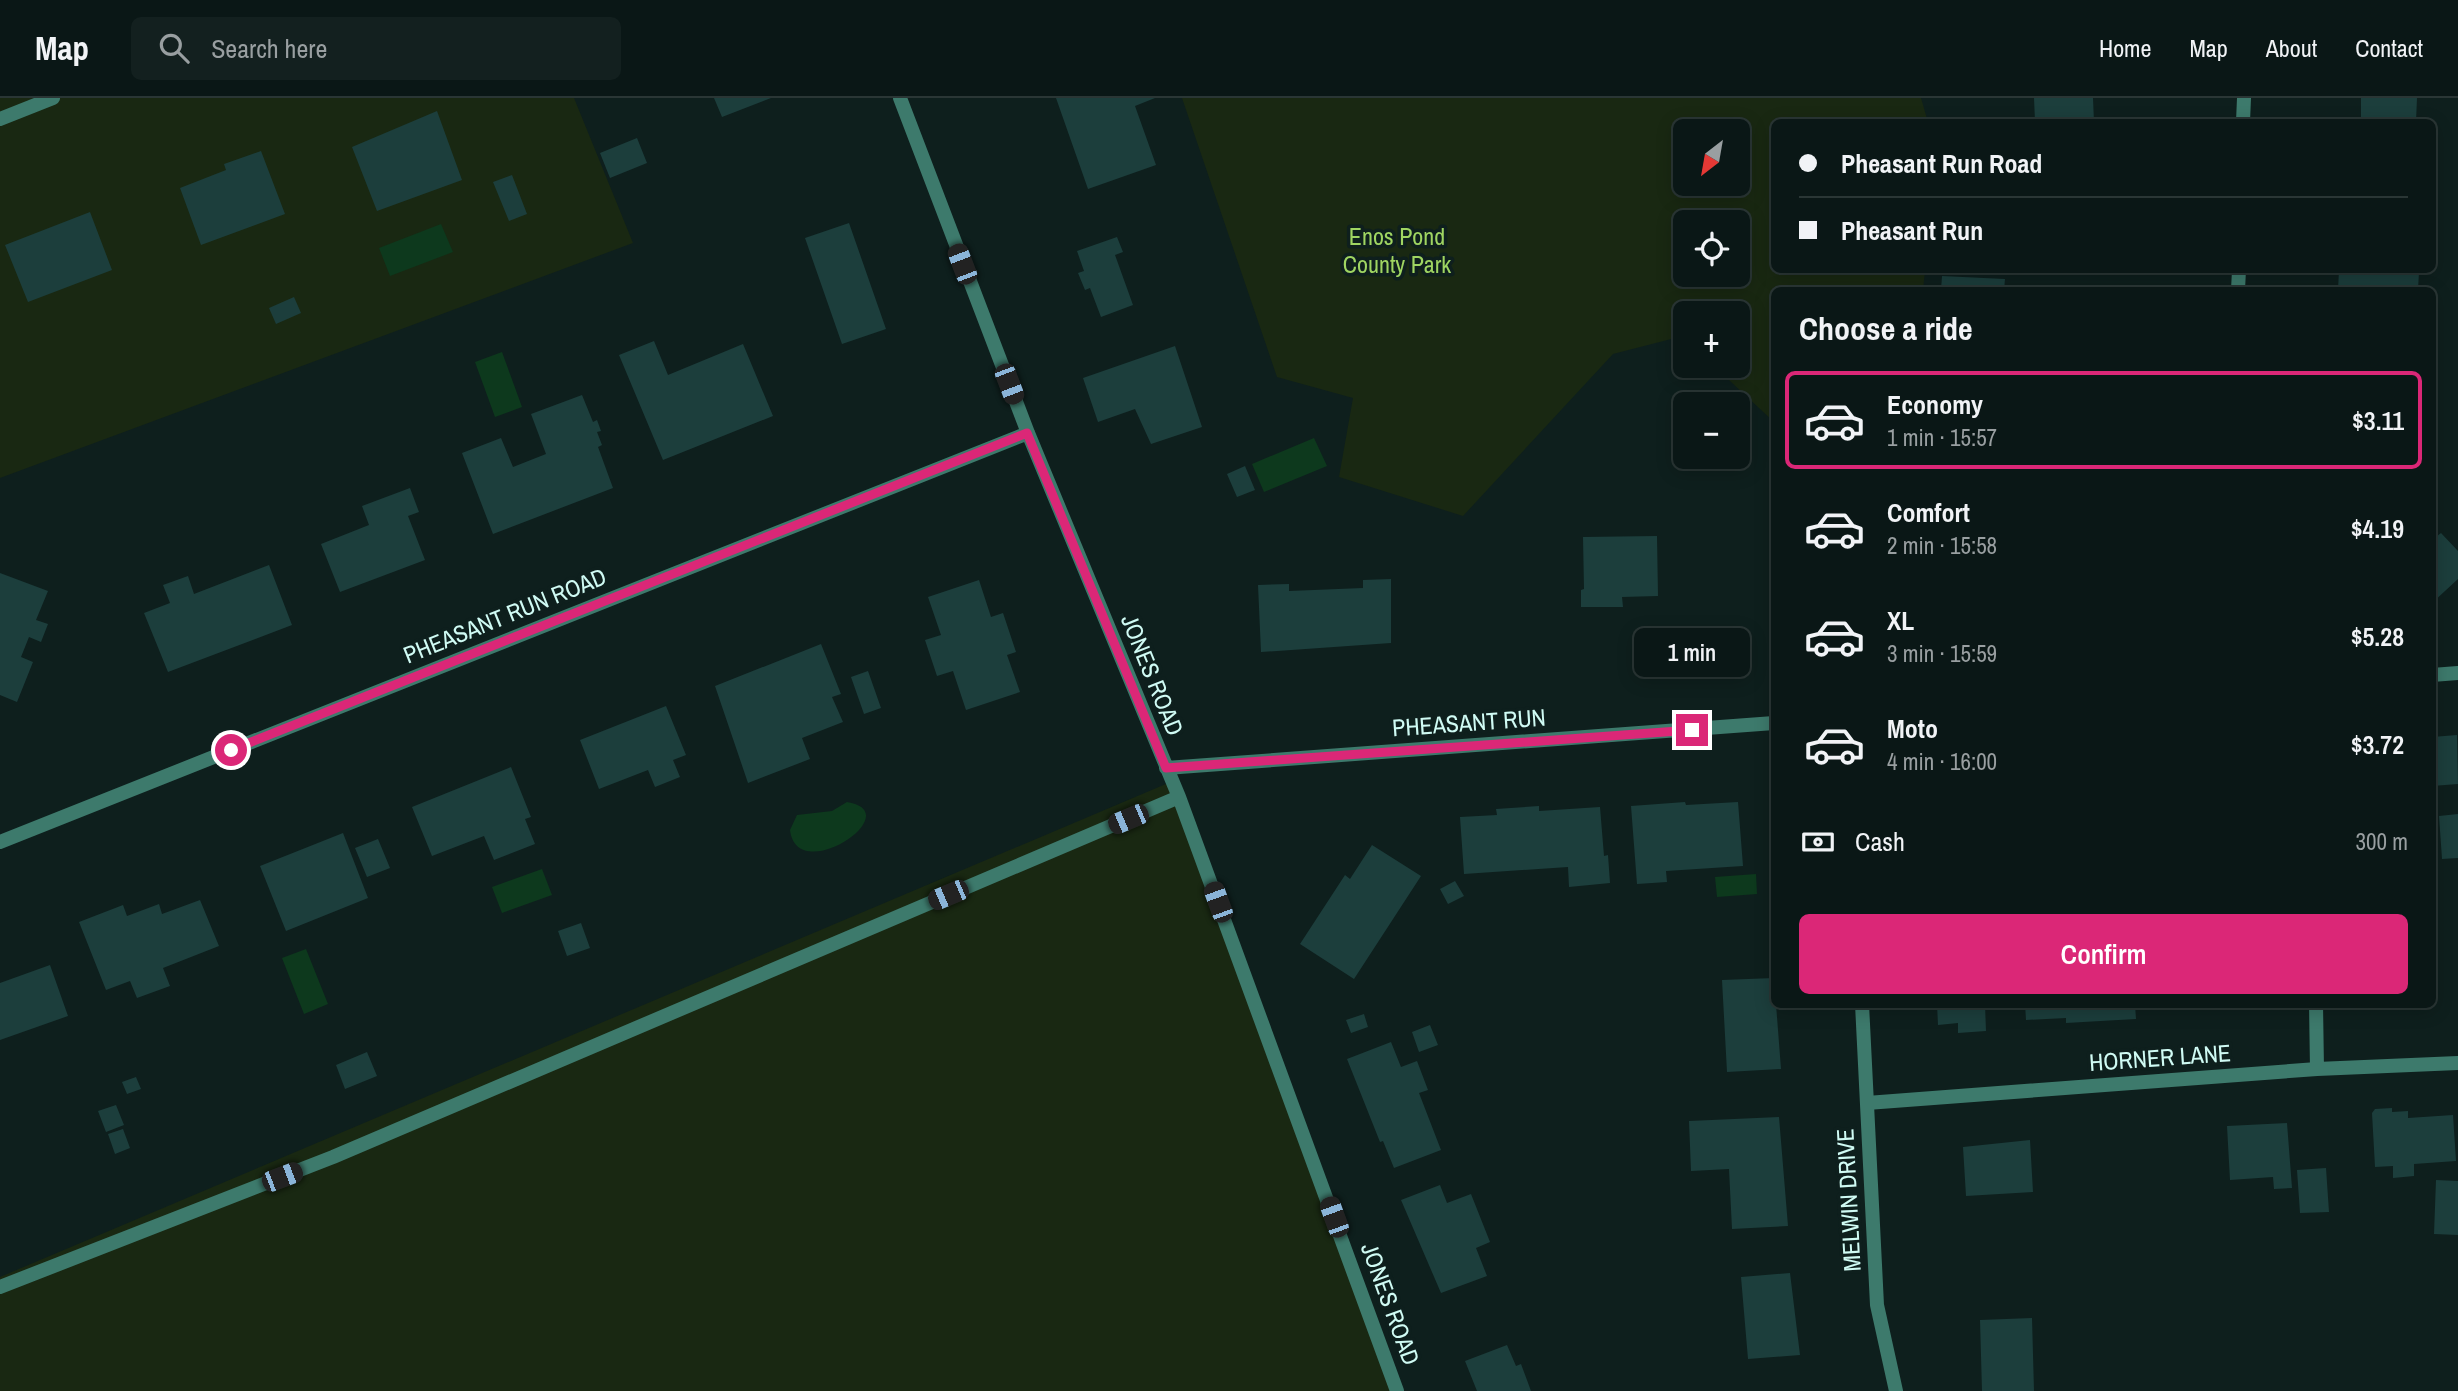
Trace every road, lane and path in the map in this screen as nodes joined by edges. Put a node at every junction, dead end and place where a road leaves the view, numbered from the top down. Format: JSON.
{"nodes":[{"id":1,"x":53,"y":98,"type":"edge"},
{"id":2,"x":900,"y":98,"type":"edge"},
{"id":3,"x":2244,"y":98,"type":"edge"},
{"id":4,"x":0,"y":119,"type":"edge"},
{"id":5,"x":2243,"y":119,"type":"edge"},
{"id":6,"x":1027,"y":433,"type":"junction"},
{"id":7,"x":2458,"y":673,"type":"edge"},
{"id":8,"x":2436,"y":675,"type":"edge"},
{"id":9,"x":1771,"y":723,"type":"edge"},
{"id":10,"x":1166,"y":768,"type":"junction"},
{"id":11,"x":1179,"y":797,"type":"junction"},
{"id":12,"x":0,"y":842,"type":"edge"},
{"id":13,"x":1863,"y":1008,"type":"edge"},
{"id":14,"x":2316,"y":1008,"type":"edge"},
{"id":15,"x":2458,"y":1063,"type":"edge"},
{"id":16,"x":2317,"y":1069,"type":"junction"},
{"id":17,"x":1867,"y":1103,"type":"junction"},
{"id":18,"x":0,"y":1287,"type":"edge"},
{"id":19,"x":1396,"y":1391,"type":"edge"},
{"id":20,"x":1896,"y":1391,"type":"edge"}],
"edges":[{"from":1,"to":4,"type":"street"},
{"from":2,"to":6,"type":"street","name":"JONES ROAD"},
{"from":3,"to":5,"type":"street"},
{"from":6,"to":10,"type":"street","name":"JONES ROAD"},
{"from":6,"to":12,"type":"street","name":"PHEASANT RUN ROAD"},
{"from":7,"to":8,"type":"street"},
{"from":9,"to":10,"type":"street","name":"PHEASANT RUN"},
{"from":10,"to":11,"type":"street","name":"JONES ROAD"},
{"from":11,"to":18,"type":"street"},
{"from":11,"to":19,"type":"street","name":"JONES ROAD"},
{"from":13,"to":17,"type":"street","name":"MELWIN DRIVE"},
{"from":14,"to":16,"type":"street"},
{"from":15,"to":16,"type":"street","name":"HORNER LANE"},
{"from":16,"to":17,"type":"street","name":"HORNER LANE"},
{"from":17,"to":20,"type":"street","name":"MELWIN DRIVE"}]}
